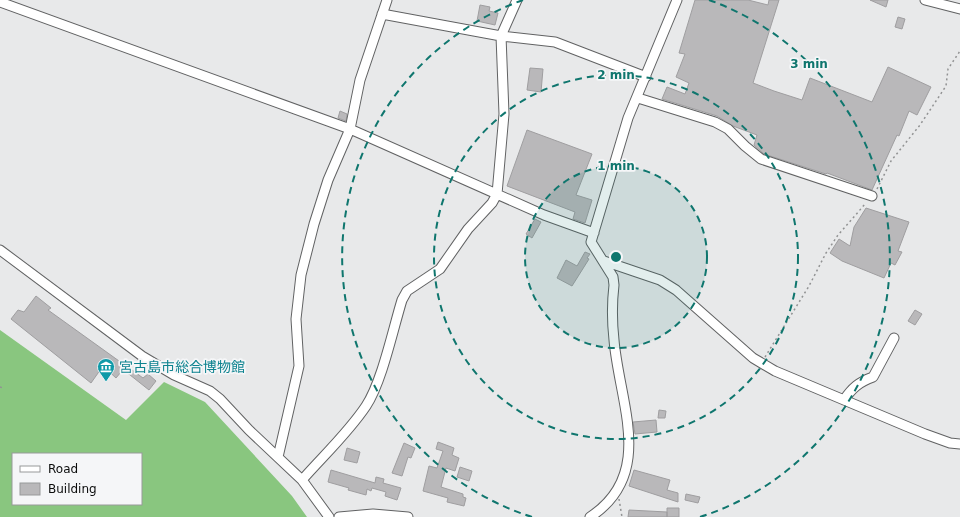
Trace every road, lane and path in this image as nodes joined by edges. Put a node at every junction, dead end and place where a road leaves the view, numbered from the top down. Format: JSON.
{"nodes":[{"id":1,"x":387,"y":0,"type":"edge"},
{"id":2,"x":517,"y":0,"type":"edge"},
{"id":3,"x":677,"y":0,"type":"edge"},
{"id":4,"x":925,"y":0,"type":"edge"},
{"id":5,"x":0,"y":2,"type":"edge"},
{"id":6,"x":960,"y":9,"type":"edge"},
{"id":7,"x":382,"y":14,"type":"junction"},
{"id":8,"x":501,"y":36,"type":"junction"},
{"id":9,"x":960,"y":51,"type":"edge"},
{"id":10,"x":646,"y":77,"type":"junction"},
{"id":11,"x":638,"y":98,"type":"junction"},
{"id":12,"x":350,"y":129,"type":"junction"},
{"id":13,"x":497,"y":194,"type":"junction"},
{"id":14,"x":872,"y":196,"type":"junction"},
{"id":15,"x":594,"y":233,"type":"junction"},
{"id":16,"x":0,"y":250,"type":"edge"},
{"id":17,"x":604,"y":261,"type":"junction"},
{"id":18,"x":894,"y":338,"type":"dead end"},
{"id":19,"x":761,"y":364,"type":"junction"},
{"id":20,"x":0,"y":388,"type":"edge"},
{"id":21,"x":4,"y":388,"type":"dead end"},
{"id":22,"x":844,"y":400,"type":"junction"},
{"id":23,"x":960,"y":444,"type":"edge"},
{"id":24,"x":278,"y":457,"type":"junction"},
{"id":25,"x":302,"y":480,"type":"junction"},
{"id":26,"x":617,"y":492,"type":"junction"},
{"id":27,"x":329,"y":517,"type":"edge"},
{"id":28,"x":339,"y":517,"type":"edge"},
{"id":29,"x":408,"y":517,"type":"edge"},
{"id":30,"x":590,"y":517,"type":"edge"},
{"id":31,"x":622,"y":517,"type":"edge"}],
"edges":[{"from":1,"to":7,"type":"street"},
{"from":2,"to":8,"type":"street"},
{"from":3,"to":10,"type":"street"},
{"from":4,"to":6,"type":"street"},
{"from":5,"to":12,"type":"street"},
{"from":7,"to":8,"type":"street"},
{"from":7,"to":12,"type":"street"},
{"from":8,"to":10,"type":"street"},
{"from":8,"to":13,"type":"street"},
{"from":9,"to":14,"type":"path"},
{"from":10,"to":11,"type":"street"},
{"from":11,"to":14,"type":"street"},
{"from":11,"to":15,"type":"street"},
{"from":12,"to":13,"type":"street"},
{"from":12,"to":24,"type":"street"},
{"from":13,"to":15,"type":"street"},
{"from":13,"to":25,"type":"street"},
{"from":14,"to":19,"type":"path"},
{"from":15,"to":17,"type":"street"},
{"from":16,"to":24,"type":"street"},
{"from":17,"to":19,"type":"street"},
{"from":17,"to":26,"type":"street"},
{"from":18,"to":22,"type":"street"},
{"from":19,"to":22,"type":"street"},
{"from":20,"to":21,"type":"path"},
{"from":22,"to":23,"type":"street"},
{"from":24,"to":25,"type":"street"},
{"from":25,"to":27,"type":"street"},
{"from":26,"to":30,"type":"street"},
{"from":26,"to":31,"type":"path"},
{"from":28,"to":29,"type":"street"}]}
